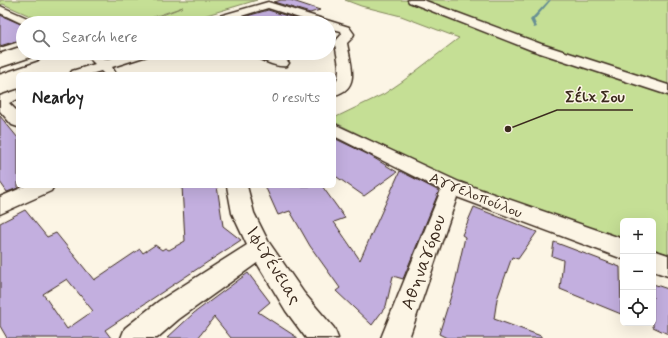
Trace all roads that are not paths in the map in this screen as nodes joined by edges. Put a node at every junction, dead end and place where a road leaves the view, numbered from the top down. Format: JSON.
{"nodes":[{"id":1,"x":413,"y":0,"type":"edge"},
{"id":2,"x":426,"y":0,"type":"edge"},
{"id":3,"x":0,"y":8,"type":"edge"},
{"id":4,"x":16,"y":16,"type":"edge"},
{"id":5,"x":230,"y":16,"type":"edge"},
{"id":6,"x":303,"y":16,"type":"edge"},
{"id":7,"x":336,"y":26,"type":"edge"},
{"id":8,"x":16,"y":46,"type":"edge"},
{"id":9,"x":0,"y":50,"type":"edge"},
{"id":10,"x":33,"y":60,"type":"edge"},
{"id":11,"x":97,"y":60,"type":"edge"},
{"id":12,"x":128,"y":60,"type":"edge"},
{"id":13,"x":274,"y":60,"type":"edge"},
{"id":14,"x":282,"y":63,"type":"dead end"},
{"id":15,"x":107,"y":70,"type":"edge"},
{"id":16,"x":0,"y":72,"type":"edge"},
{"id":17,"x":92,"y":72,"type":"edge"},
{"id":18,"x":668,"y":81,"type":"edge"},
{"id":19,"x":336,"y":90,"type":"edge"},
{"id":20,"x":668,"y":90,"type":"edge"},
{"id":21,"x":16,"y":95,"type":"edge"},
{"id":22,"x":0,"y":101,"type":"edge"},
{"id":23,"x":16,"y":120,"type":"edge"},
{"id":24,"x":336,"y":130,"type":"edge"},
{"id":25,"x":452,"y":187,"type":"junction"},
{"id":26,"x":40,"y":188,"type":"edge"},
{"id":27,"x":237,"y":188,"type":"edge"},
{"id":28,"x":0,"y":206,"type":"edge"},
{"id":29,"x":260,"y":248,"type":"junction"},
{"id":30,"x":620,"y":249,"type":"edge"},
{"id":31,"x":656,"y":261,"type":"edge"},
{"id":32,"x":668,"y":266,"type":"edge"},
{"id":33,"x":134,"y":338,"type":"edge"},
{"id":34,"x":324,"y":338,"type":"edge"},
{"id":35,"x":394,"y":338,"type":"edge"}],
"edges":[{"from":1,"to":20,"type":"highway"},
{"from":2,"to":18,"type":"highway"},
{"from":3,"to":4,"type":"street"},
{"from":5,"to":6,"type":"street"},
{"from":7,"to":19,"type":"street"},
{"from":8,"to":9,"type":"lane"},
{"from":10,"to":16,"type":"lane"},
{"from":11,"to":15,"type":"street"},
{"from":12,"to":15,"type":"street"},
{"from":13,"to":14,"type":"street"},
{"from":15,"to":17,"type":"street"},
{"from":21,"to":22,"type":"street"},
{"from":22,"to":23,"type":"street"},
{"from":24,"to":25,"type":"street","name":"Αγγελοπούλου"},
{"from":25,"to":30,"type":"street","name":"Αγγελοπούλου"},
{"from":25,"to":35,"type":"street","name":"Αθηναγόρου"},
{"from":26,"to":28,"type":"street"},
{"from":27,"to":29,"type":"street","name":"Ιφιγένειας"},
{"from":29,"to":33,"type":"street"},
{"from":29,"to":34,"type":"street","name":"Ιφιγένειας"},
{"from":31,"to":32,"type":"street"}]}
